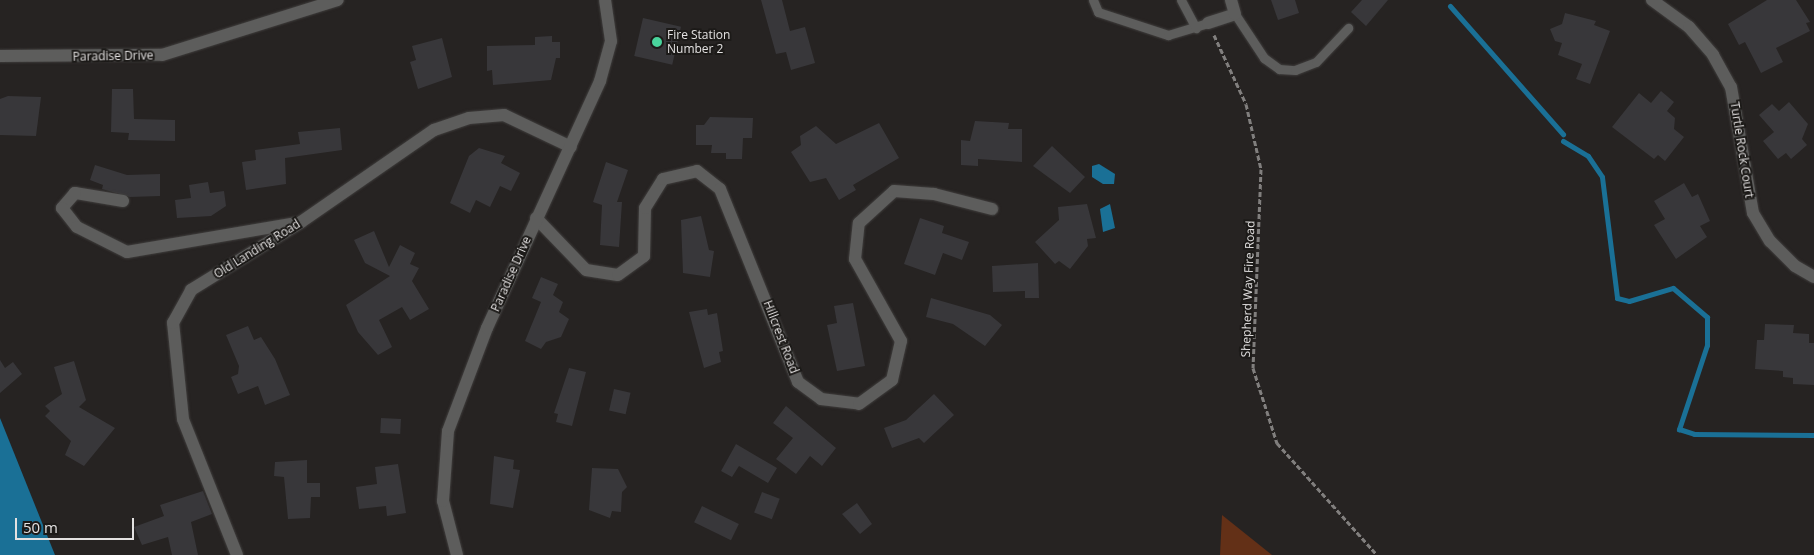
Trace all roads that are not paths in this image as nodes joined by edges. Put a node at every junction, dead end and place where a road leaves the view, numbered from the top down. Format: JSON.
{"nodes":[{"id":1,"x":338,"y":0,"type":"edge"},
{"id":2,"x":605,"y":0,"type":"edge"},
{"id":3,"x":1092,"y":0,"type":"edge"},
{"id":4,"x":1181,"y":0,"type":"edge"},
{"id":5,"x":1231,"y":0,"type":"edge"},
{"id":6,"x":1652,"y":0,"type":"edge"},
{"id":7,"x":1235,"y":14,"type":"junction"},
{"id":8,"x":1208,"y":23,"type":"joint"},
{"id":9,"x":1196,"y":28,"type":"junction"},
{"id":10,"x":1348,"y":28,"type":"dead end"},
{"id":11,"x":0,"y":56,"type":"edge"},
{"id":12,"x":570,"y":146,"type":"junction"},
{"id":13,"x":123,"y":201,"type":"dead end"},
{"id":14,"x":992,"y":209,"type":"dead end"},
{"id":15,"x":536,"y":218,"type":"junction"},
{"id":16,"x":301,"y":222,"type":"junction"},
{"id":17,"x":1814,"y":277,"type":"edge"},
{"id":18,"x":237,"y":555,"type":"edge"},
{"id":19,"x":457,"y":555,"type":"edge"}],
"edges":[{"from":1,"to":11,"type":"street","name":"Paradise Drive"},
{"from":2,"to":12,"type":"street","name":"Paradise Drive"},
{"from":3,"to":9,"type":"lane"},
{"from":4,"to":9,"type":"lane"},
{"from":5,"to":7,"type":"street"},
{"from":6,"to":17,"type":"street","name":"Turtle Rock Court"},
{"from":7,"to":8,"type":"street"},
{"from":7,"to":10,"type":"lane"},
{"from":8,"to":9,"type":"lane"},
{"from":12,"to":15,"type":"street","name":"Paradise Drive"},
{"from":12,"to":16,"type":"street","name":"Old Landing Road"},
{"from":13,"to":16,"type":"street"},
{"from":14,"to":15,"type":"street","name":"Hillcrest Road"},
{"from":15,"to":19,"type":"street","name":"Paradise Drive"},
{"from":16,"to":18,"type":"street","name":"Old Landing Road"}]}
